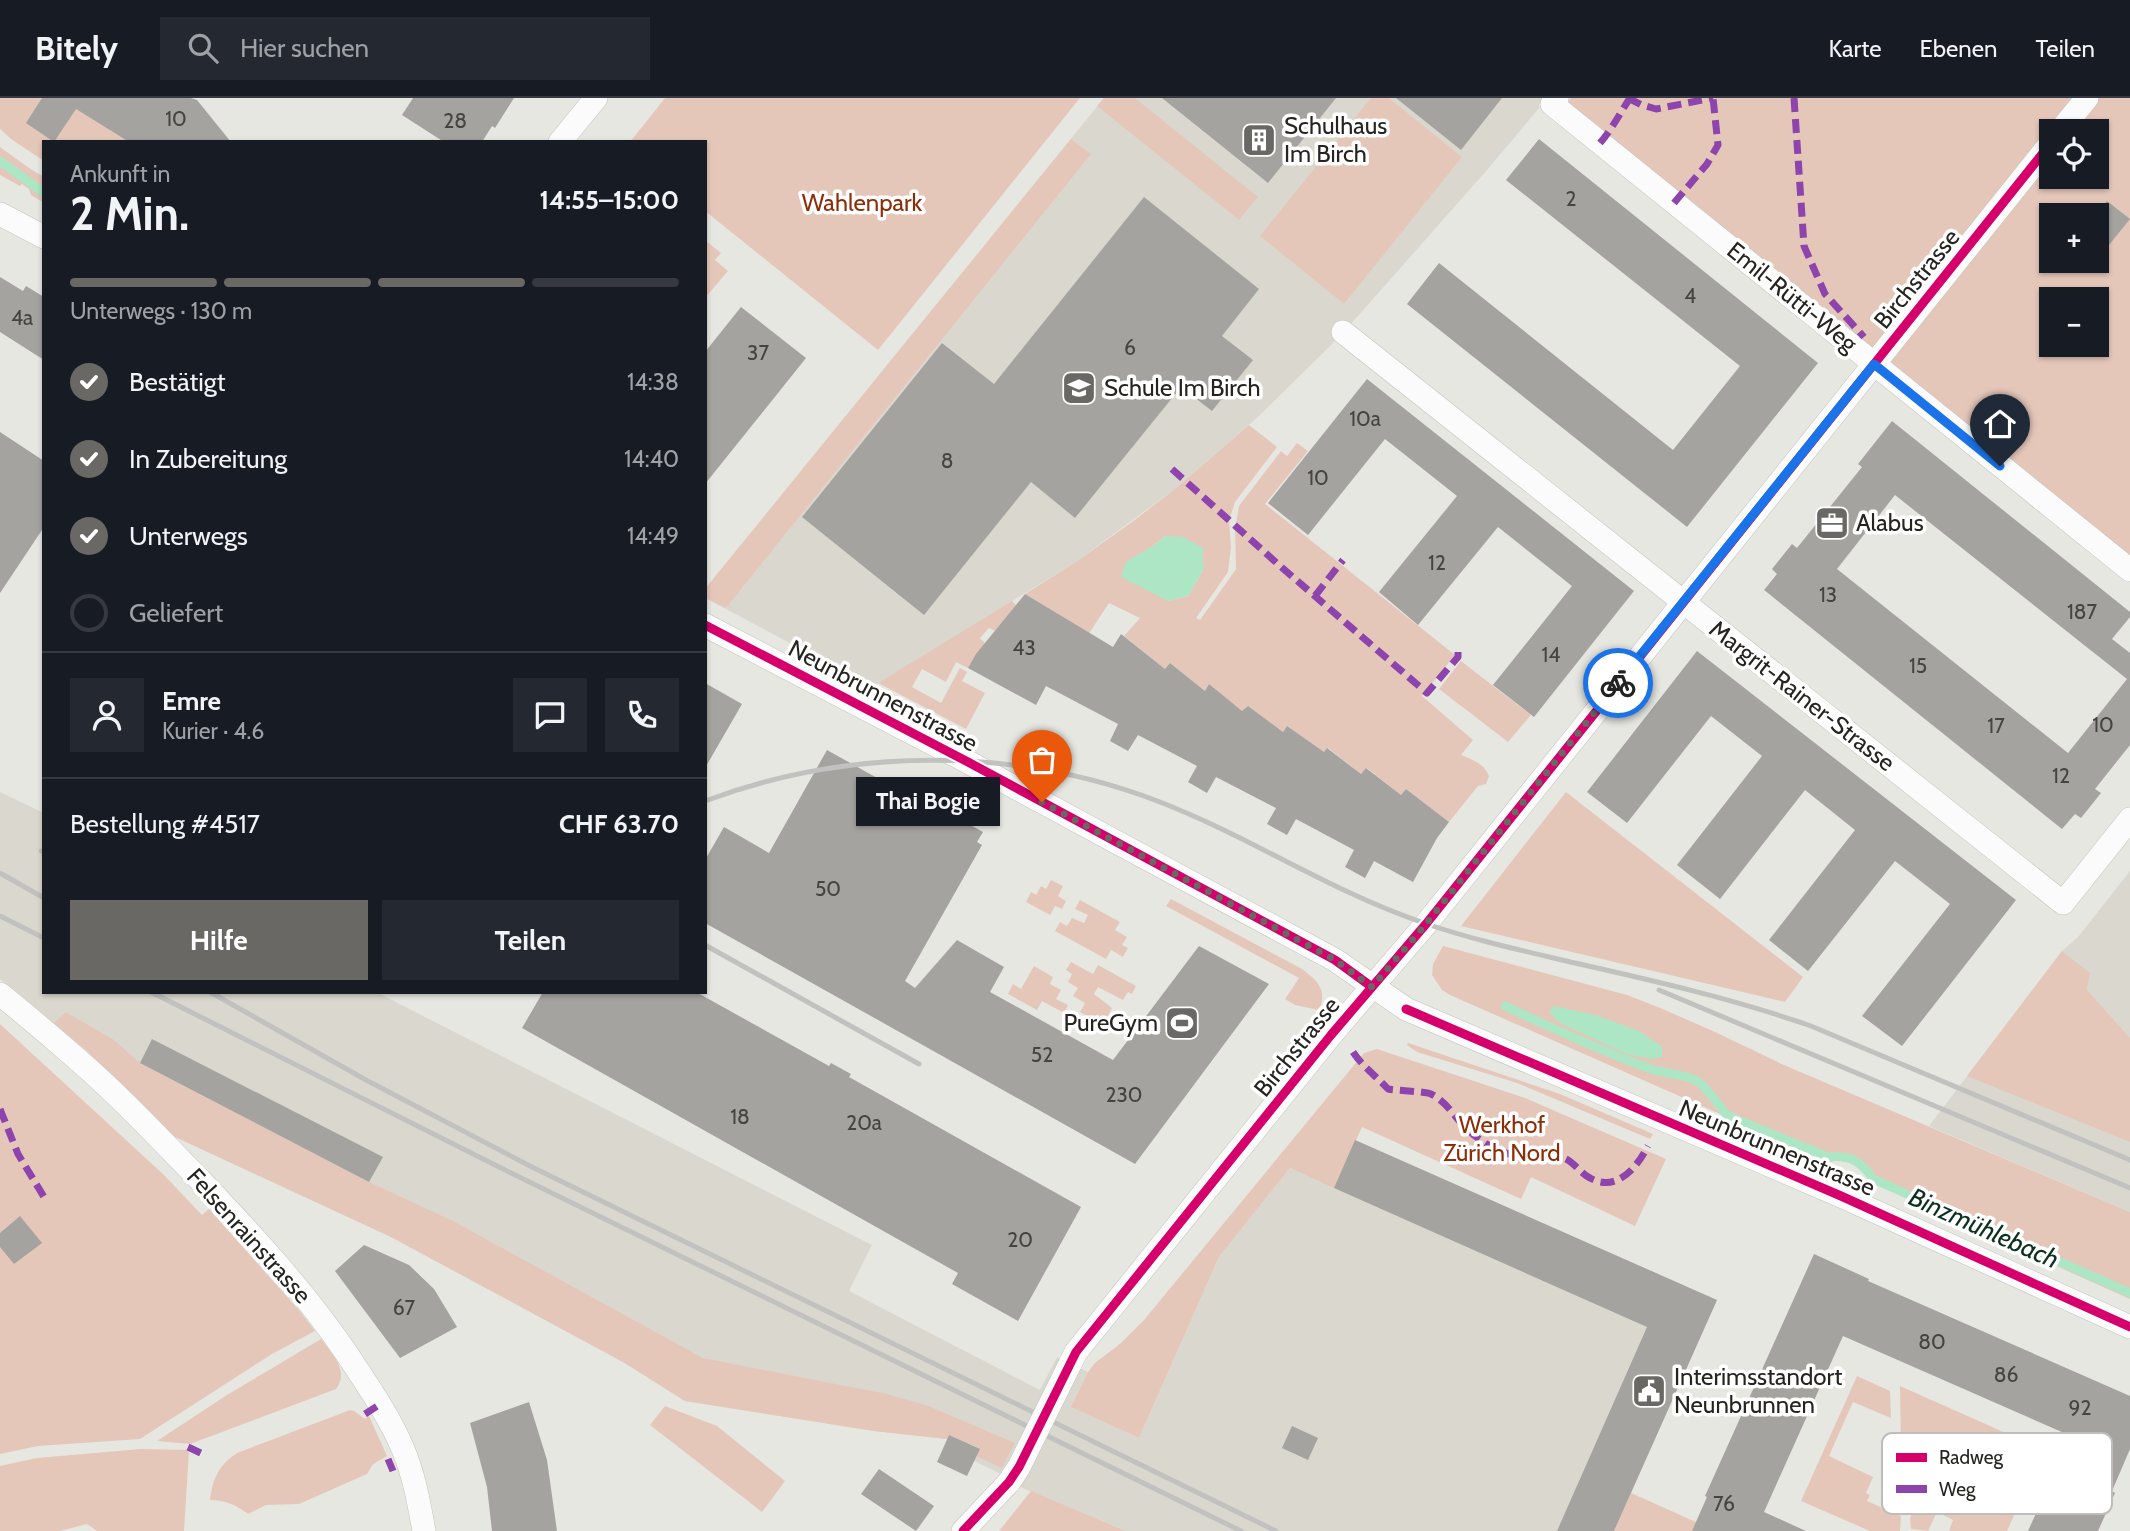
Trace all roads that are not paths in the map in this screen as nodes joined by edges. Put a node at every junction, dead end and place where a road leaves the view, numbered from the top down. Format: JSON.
{"nodes":[{"id":1,"x":596,"y":98,"type":"edge"},
{"id":2,"x":2087,"y":98,"type":"edge"},
{"id":3,"x":1554,"y":101,"type":"edge"},
{"id":4,"x":2070,"y":119,"type":"edge"},
{"id":5,"x":562,"y":140,"type":"edge"},
{"id":6,"x":2039,"y":158,"type":"edge"},
{"id":7,"x":0,"y":214,"type":"edge"},
{"id":8,"x":42,"y":236,"type":"edge"},
{"id":9,"x":1343,"y":332,"type":"dead end"},
{"id":10,"x":1874,"y":364,"type":"junction"},
{"id":11,"x":2130,"y":570,"type":"edge"},
{"id":12,"x":1683,"y":602,"type":"junction"},
{"id":13,"x":707,"y":626,"type":"edge"},
{"id":14,"x":2130,"y":819,"type":"edge"},
{"id":15,"x":1372,"y":987,"type":"junction"},
{"id":16,"x":0,"y":993,"type":"edge"},
{"id":17,"x":2130,"y":1327,"type":"edge"},
{"id":18,"x":424,"y":1531,"type":"edge"},
{"id":19,"x":963,"y":1531,"type":"edge"}],
"edges":[{"from":1,"to":5,"type":"street"},
{"from":2,"to":4,"type":"street"},
{"from":3,"to":10,"type":"street","name":"Emil-Rütti-Weg"},
{"from":6,"to":10,"type":"street","name":"Birchstrasse"},
{"from":7,"to":8,"type":"street"},
{"from":9,"to":12,"type":"street","name":"Margrit-Rainer-Strasse"},
{"from":10,"to":11,"type":"street","name":"Emil-Rütti-Weg"},
{"from":10,"to":12,"type":"street","name":"Birchstrasse"},
{"from":12,"to":14,"type":"street","name":"Margrit-Rainer-Strasse"},
{"from":12,"to":15,"type":"street","name":"Birchstrasse"},
{"from":13,"to":15,"type":"street","name":"Neunbrunnenstrasse"},
{"from":15,"to":17,"type":"street","name":"Neunbrunnenstrasse"},
{"from":15,"to":19,"type":"street","name":"Birchstrasse","bridge":true},
{"from":16,"to":18,"type":"street","name":"Felsenrainstrasse"}]}
